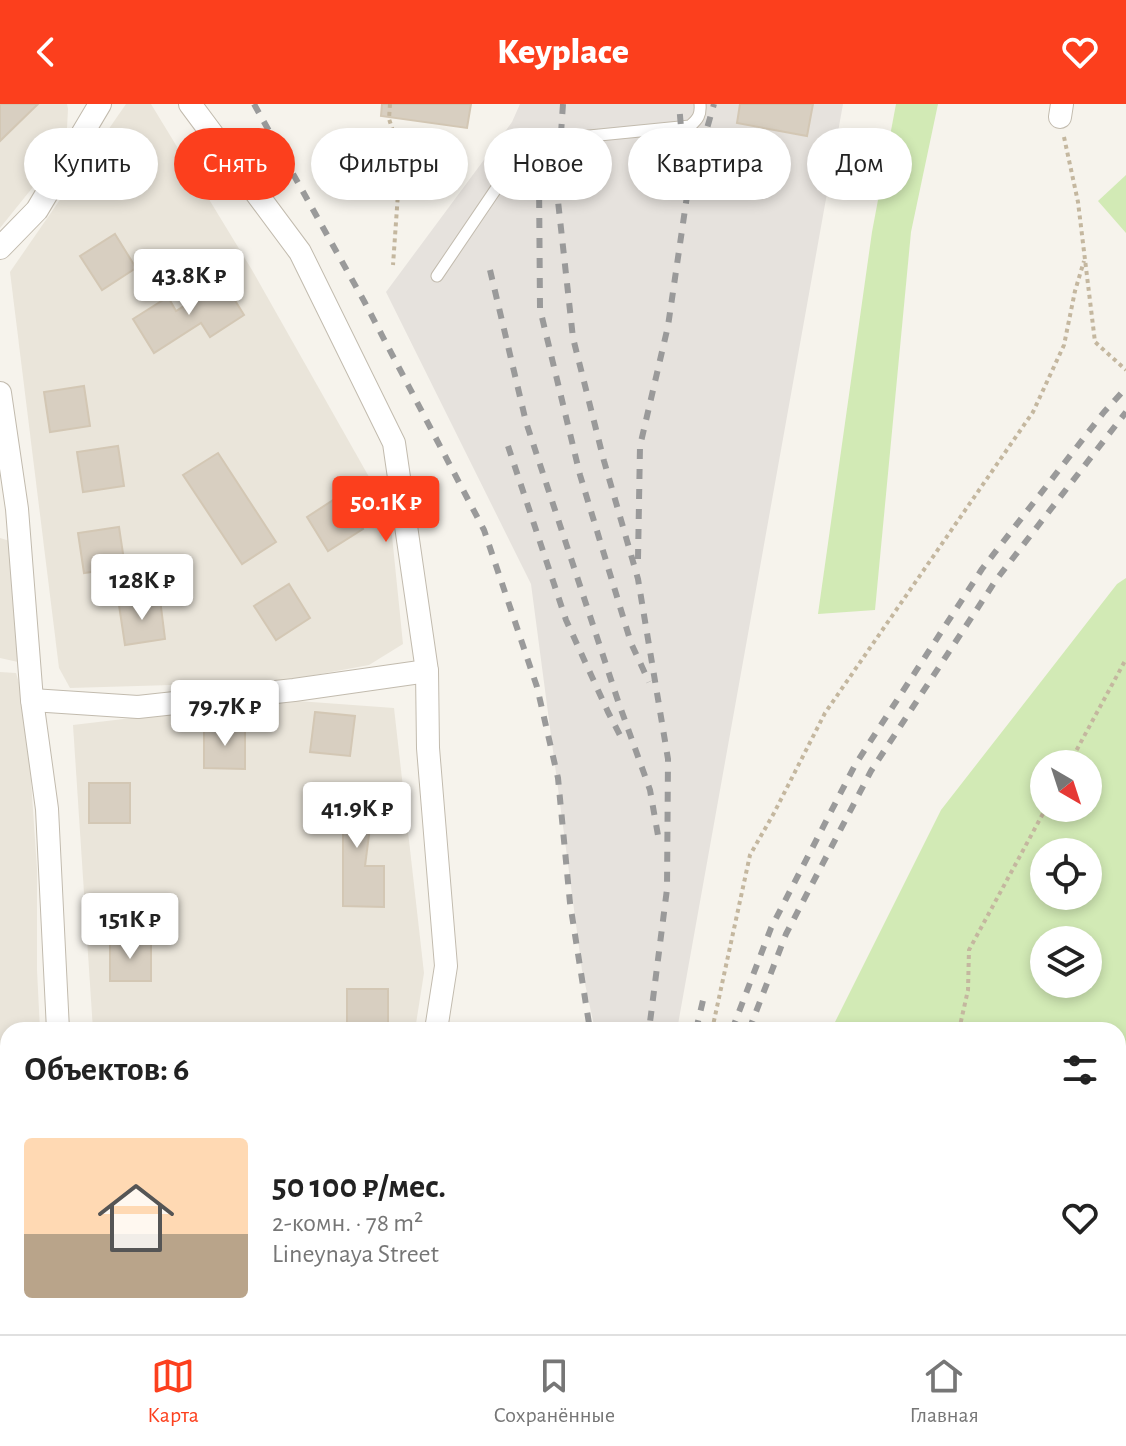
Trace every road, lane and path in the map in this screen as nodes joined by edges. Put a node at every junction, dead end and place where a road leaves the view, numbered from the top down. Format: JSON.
{"nodes":[{"id":1,"x":100,"y":104,"type":"edge"},
{"id":2,"x":190,"y":104,"type":"edge"},
{"id":3,"x":390,"y":104,"type":"edge"},
{"id":4,"x":700,"y":104,"type":"edge"},
{"id":5,"x":1061,"y":110,"type":"edge"},
{"id":6,"x":0,"y":248,"type":"edge"},
{"id":7,"x":1084,"y":261,"type":"junction"},
{"id":8,"x":393,"y":265,"type":"dead end"},
{"id":9,"x":437,"y":276,"type":"dead end"},
{"id":10,"x":1126,"y":370,"type":"edge"},
{"id":11,"x":0,"y":393,"type":"edge"},
{"id":12,"x":8,"y":510,"type":"edge"},
{"id":13,"x":1126,"y":659,"type":"edge"},
{"id":14,"x":427,"y":671,"type":"junction"},
{"id":15,"x":32,"y":700,"type":"junction"},
{"id":16,"x":1077,"y":750,"type":"edge"},
{"id":17,"x":1038,"y":822,"type":"edge"},
{"id":18,"x":58,"y":1022,"type":"edge"},
{"id":19,"x":437,"y":1022,"type":"edge"},
{"id":20,"x":714,"y":1022,"type":"edge"},
{"id":21,"x":961,"y":1022,"type":"edge"}],
"edges":[{"from":1,"to":6,"type":"street"},
{"from":2,"to":14,"type":"street"},
{"from":3,"to":8,"type":"path"},
{"from":4,"to":9,"type":"lane"},
{"from":5,"to":7,"type":"path"},
{"from":7,"to":10,"type":"path"},
{"from":7,"to":20,"type":"path"},
{"from":11,"to":12,"type":"street"},
{"from":12,"to":15,"type":"street"},
{"from":13,"to":16,"type":"path"},
{"from":14,"to":15,"type":"street"},
{"from":14,"to":19,"type":"street"},
{"from":15,"to":18,"type":"street"},
{"from":17,"to":21,"type":"path"}]}
